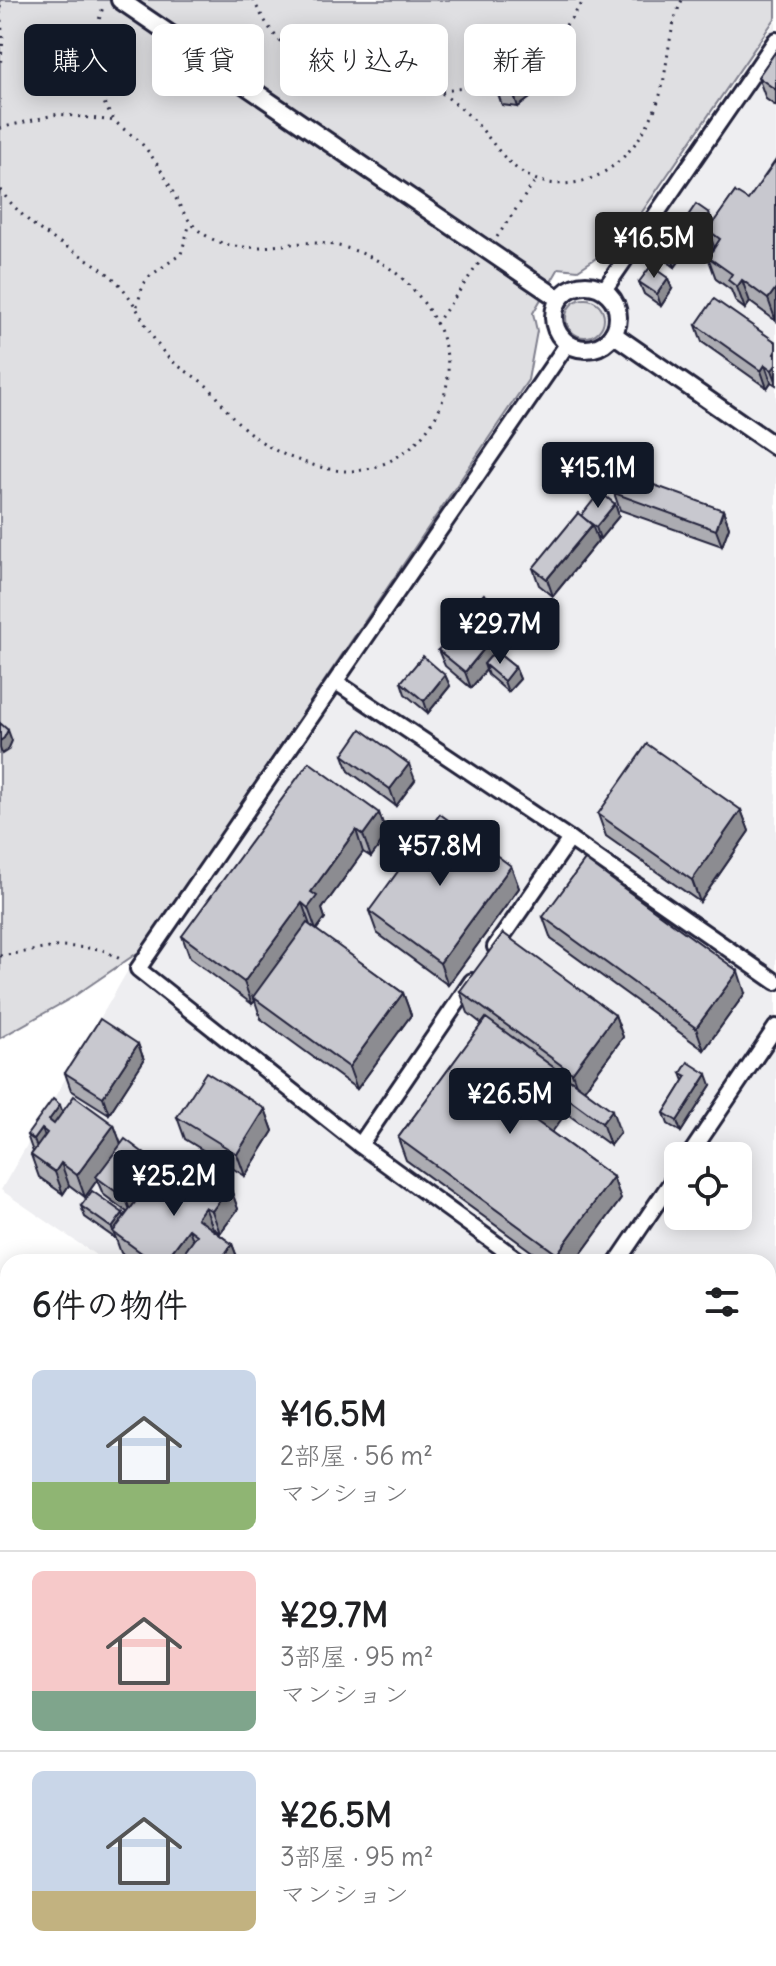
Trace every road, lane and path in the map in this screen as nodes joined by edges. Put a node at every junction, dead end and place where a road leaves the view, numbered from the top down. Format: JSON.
{"nodes":[{"id":1,"x":1,"y":0,"type":"edge"},
{"id":2,"x":253,"y":0,"type":"edge"},
{"id":3,"x":584,"y":0,"type":"edge"},
{"id":4,"x":682,"y":0,"type":"edge"},
{"id":5,"x":112,"y":3,"type":"edge"},
{"id":6,"x":0,"y":10,"type":"edge"},
{"id":7,"x":776,"y":40,"type":"edge"},
{"id":8,"x":280,"y":41,"type":"edge"},
{"id":9,"x":0,"y":67,"type":"edge"},
{"id":10,"x":448,"y":92,"type":"edge"},
{"id":11,"x":446,"y":96,"type":"edge"},
{"id":12,"x":115,"y":121,"type":"junction"},
{"id":13,"x":0,"y":128,"type":"edge"},
{"id":14,"x":536,"y":181,"type":"junction"},
{"id":15,"x":0,"y":190,"type":"edge"},
{"id":16,"x":190,"y":223,"type":"junction"},
{"id":17,"x":497,"y":237,"type":"dead end"},
{"id":18,"x":479,"y":263,"type":"dead end"},
{"id":19,"x":604,"y":290,"type":"junction"},
{"id":20,"x":559,"y":299,"type":"junction"},
{"id":21,"x":137,"y":306,"type":"junction"},
{"id":22,"x":436,"y":324,"type":"junction"},
{"id":23,"x":613,"y":334,"type":"junction"},
{"id":24,"x":568,"y":343,"type":"junction"},
{"id":25,"x":776,"y":447,"type":"edge"},
{"id":26,"x":336,"y":682,"type":"junction"},
{"id":27,"x":570,"y":839,"type":"junction"},
{"id":28,"x":0,"y":956,"type":"edge"},
{"id":29,"x":138,"y":969,"type":"junction"},
{"id":30,"x":776,"y":982,"type":"edge"},
{"id":31,"x":776,"y":1027,"type":"edge"},
{"id":32,"x":698,"y":1142,"type":"edge"},
{"id":33,"x":360,"y":1145,"type":"junction"},
{"id":34,"x":664,"y":1193,"type":"edge"},
{"id":35,"x":510,"y":1254,"type":"edge"},
{"id":36,"x":622,"y":1254,"type":"edge"}],
"edges":[{"from":1,"to":6,"type":"path"},
{"from":2,"to":8,"type":"path"},
{"from":3,"to":10,"type":"path"},
{"from":4,"to":14,"type":"path"},
{"from":5,"to":12,"type":"path"},
{"from":5,"to":20,"type":"street"},
{"from":6,"to":9,"type":"path"},
{"from":7,"to":19,"type":"street"},
{"from":11,"to":14,"type":"path"},
{"from":12,"to":13,"type":"path"},
{"from":12,"to":16,"type":"path"},
{"from":14,"to":17,"type":"path"},
{"from":15,"to":21,"type":"path"},
{"from":16,"to":21,"type":"path"},
{"from":16,"to":22,"type":"path"},
{"from":18,"to":22,"type":"path"},
{"from":19,"to":20,"type":"street"},
{"from":19,"to":23,"type":"street"},
{"from":20,"to":24,"type":"street"},
{"from":21,"to":22,"type":"path"},
{"from":23,"to":24,"type":"street"},
{"from":23,"to":25,"type":"street"},
{"from":24,"to":26,"type":"street"},
{"from":26,"to":27,"type":"street"},
{"from":26,"to":29,"type":"street"},
{"from":27,"to":30,"type":"street"},
{"from":27,"to":33,"type":"street"},
{"from":28,"to":29,"type":"path"},
{"from":29,"to":33,"type":"street"},
{"from":31,"to":32,"type":"street"},
{"from":33,"to":35,"type":"street"},
{"from":34,"to":36,"type":"street"}]}
